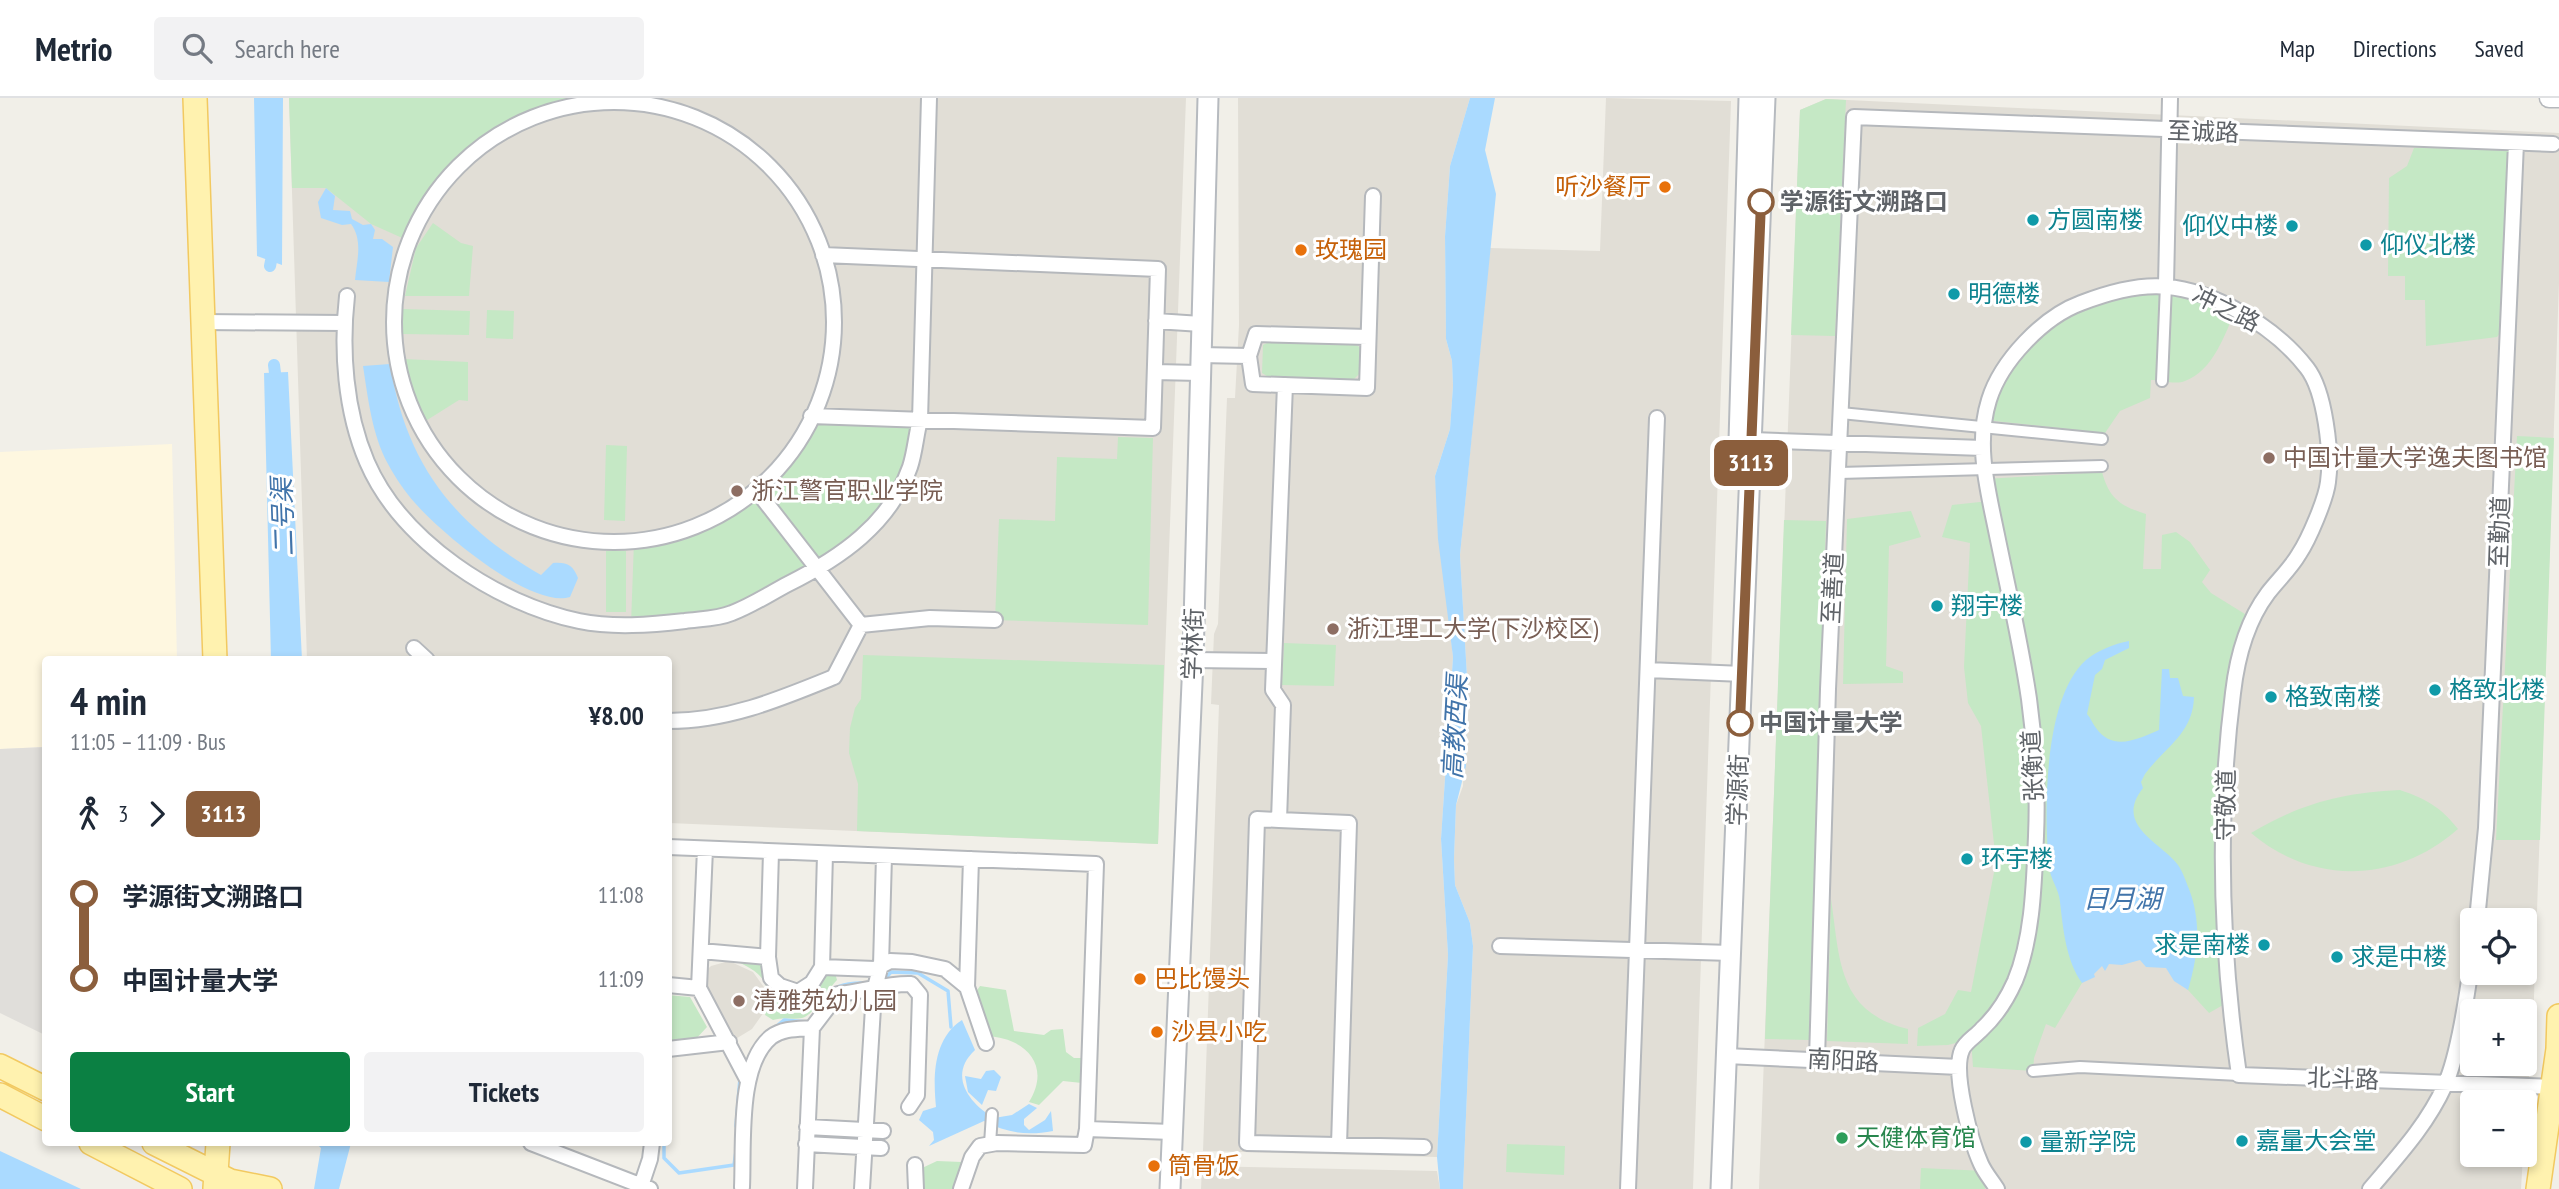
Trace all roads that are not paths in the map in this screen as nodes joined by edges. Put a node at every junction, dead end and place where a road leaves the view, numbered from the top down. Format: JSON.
{"nodes":[{"id":1,"x":186,"y":98,"type":"edge"},
{"id":2,"x":195,"y":98,"type":"edge"},
{"id":3,"x":929,"y":98,"type":"edge"},
{"id":4,"x":1208,"y":98,"type":"edge"},
{"id":5,"x":1749,"y":98,"type":"edge"},
{"id":6,"x":1765,"y":98,"type":"edge"},
{"id":7,"x":2170,"y":98,"type":"edge"},
{"id":8,"x":2549,"y":98,"type":"edge"},
{"id":9,"x":2559,"y":99,"type":"edge"},
{"id":10,"x":1854,"y":117,"type":"joint"},
{"id":11,"x":2169,"y":131,"type":"junction"},
{"id":12,"x":2516,"y":143,"type":"junction"},
{"id":13,"x":2553,"y":144,"type":"dead end"},
{"id":14,"x":1373,"y":196,"type":"dead end"},
{"id":15,"x":823,"y":255,"type":"junction"},
{"id":16,"x":925,"y":258,"type":"junction"},
{"id":17,"x":2166,"y":285,"type":"junction"},
{"id":18,"x":347,"y":296,"type":"dead end"},
{"id":19,"x":1156,"y":321,"type":"junction"},
{"id":20,"x":202,"y":322,"type":"junction"},
{"id":21,"x":344,"y":323,"type":"junction"},
{"id":22,"x":1201,"y":324,"type":"junction"},
{"id":23,"x":1368,"y":337,"type":"junction"},
{"id":24,"x":1250,"y":356,"type":"junction"},
{"id":25,"x":1200,"y":364,"type":"junction"},
{"id":26,"x":1154,"y":372,"type":"junction"},
{"id":27,"x":2162,"y":381,"type":"dead end"},
{"id":28,"x":1285,"y":385,"type":"junction"},
{"id":29,"x":1841,"y":413,"type":"junction"},
{"id":30,"x":811,"y":416,"type":"junction"},
{"id":31,"x":1657,"y":418,"type":"dead end"},
{"id":32,"x":919,"y":420,"type":"junction"},
{"id":33,"x":1984,"y":429,"type":"junction"},
{"id":34,"x":2102,"y":439,"type":"dead end"},
{"id":35,"x":1752,"y":440,"type":"junction"},
{"id":36,"x":1840,"y":443,"type":"junction"},
{"id":37,"x":1983,"y":448,"type":"junction"},
{"id":38,"x":2102,"y":466,"type":"dead end"},
{"id":39,"x":1984,"y":470,"type":"junction"},
{"id":40,"x":1839,"y":473,"type":"junction"},
{"id":41,"x":757,"y":491,"type":"junction"},
{"id":42,"x":2300,"y":554,"type":"joint"},
{"id":43,"x":816,"y":568,"type":"junction"},
{"id":44,"x":995,"y":620,"type":"dead end"},
{"id":45,"x":860,"y":625,"type":"junction"},
{"id":46,"x":414,"y":648,"type":"dead end"},
{"id":47,"x":203,"y":656,"type":"edge"},
{"id":48,"x":215,"y":656,"type":"edge"},
{"id":49,"x":423,"y":656,"type":"edge"},
{"id":50,"x":1194,"y":660,"type":"junction"},
{"id":51,"x":1274,"y":661,"type":"junction"},
{"id":52,"x":1648,"y":670,"type":"junction"},
{"id":53,"x":1737,"y":674,"type":"junction"},
{"id":54,"x":672,"y":721,"type":"edge"},
{"id":55,"x":1279,"y":820,"type":"junction"},
{"id":56,"x":672,"y":847,"type":"edge"},
{"id":57,"x":705,"y":849,"type":"junction"},
{"id":58,"x":771,"y":852,"type":"junction"},
{"id":59,"x":825,"y":854,"type":"junction"},
{"id":60,"x":884,"y":856,"type":"junction"},
{"id":61,"x":971,"y":859,"type":"junction"},
{"id":62,"x":2478,"y":908,"type":"edge"},
{"id":63,"x":1500,"y":946,"type":"dead end"},
{"id":64,"x":1636,"y":950,"type":"junction"},
{"id":65,"x":701,"y":951,"type":"junction"},
{"id":66,"x":1727,"y":953,"type":"junction"},
{"id":67,"x":768,"y":957,"type":"junction"},
{"id":68,"x":822,"y":967,"type":"junction"},
{"id":69,"x":880,"y":970,"type":"junction"},
{"id":70,"x":672,"y":985,"type":"edge"},
{"id":71,"x":2469,"y":985,"type":"edge"},
{"id":72,"x":967,"y":987,"type":"junction"},
{"id":73,"x":699,"y":988,"type":"junction"},
{"id":74,"x":874,"y":991,"type":"junction"},
{"id":75,"x":2559,"y":1016,"type":"edge"},
{"id":76,"x":812,"y":1028,"type":"junction"},
{"id":77,"x":729,"y":1042,"type":"junction"},
{"id":78,"x":986,"y":1043,"type":"dead end"},
{"id":79,"x":672,"y":1048,"type":"edge"},
{"id":80,"x":1726,"y":1056,"type":"junction"},
{"id":81,"x":1817,"y":1059,"type":"junction"},
{"id":82,"x":0,"y":1066,"type":"edge"},
{"id":83,"x":1959,"y":1067,"type":"junction"},
{"id":84,"x":2033,"y":1071,"type":"dead end"},
{"id":85,"x":2239,"y":1074,"type":"junction"},
{"id":86,"x":747,"y":1079,"type":"junction"},
{"id":87,"x":2446,"y":1083,"type":"junction"},
{"id":88,"x":42,"y":1087,"type":"edge"},
{"id":89,"x":2552,"y":1087,"type":"junction"},
{"id":90,"x":0,"y":1095,"type":"edge"},
{"id":91,"x":909,"y":1107,"type":"dead end"},
{"id":92,"x":992,"y":1114,"type":"dead end"},
{"id":93,"x":42,"y":1117,"type":"edge"},
{"id":94,"x":807,"y":1127,"type":"junction"},
{"id":95,"x":1087,"y":1129,"type":"junction"},
{"id":96,"x":866,"y":1131,"type":"junction"},
{"id":97,"x":883,"y":1131,"type":"dead end"},
{"id":98,"x":1172,"y":1132,"type":"junction"},
{"id":99,"x":806,"y":1144,"type":"junction"},
{"id":100,"x":990,"y":1144,"type":"junction"},
{"id":101,"x":1339,"y":1145,"type":"junction"},
{"id":102,"x":97,"y":1146,"type":"edge"},
{"id":103,"x":158,"y":1146,"type":"edge"},
{"id":104,"x":218,"y":1146,"type":"edge"},
{"id":105,"x":229,"y":1146,"type":"edge"},
{"id":106,"x":539,"y":1146,"type":"edge"},
{"id":107,"x":652,"y":1146,"type":"edge"},
{"id":108,"x":864,"y":1147,"type":"junction"},
{"id":109,"x":881,"y":1147,"type":"dead end"},
{"id":110,"x":1424,"y":1147,"type":"dead end"},
{"id":111,"x":915,"y":1165,"type":"dead end"},
{"id":112,"x":223,"y":1183,"type":"edge"},
{"id":113,"x":645,"y":1187,"type":"edge"},
{"id":114,"x":741,"y":1188,"type":"edge"},
{"id":115,"x":180,"y":1189,"type":"edge"},
{"id":116,"x":270,"y":1189,"type":"edge"},
{"id":117,"x":805,"y":1189,"type":"edge"},
{"id":118,"x":862,"y":1189,"type":"edge"},
{"id":119,"x":916,"y":1189,"type":"edge"},
{"id":120,"x":961,"y":1189,"type":"edge"},
{"id":121,"x":1170,"y":1189,"type":"edge"},
{"id":122,"x":1628,"y":1189,"type":"edge"},
{"id":123,"x":1712,"y":1189,"type":"edge"},
{"id":124,"x":1721,"y":1189,"type":"edge"},
{"id":125,"x":1997,"y":1189,"type":"edge"},
{"id":126,"x":2370,"y":1189,"type":"edge"},
{"id":127,"x":2538,"y":1189,"type":"edge"}],
"edges":[{"from":1,"to":47,"type":"main road"},
{"from":2,"to":20,"type":"main road"},
{"from":3,"to":16,"type":"street"},
{"from":4,"to":22,"type":"main road","name":"学林街"},
{"from":5,"to":53,"type":"main road","name":"学源街"},
{"from":6,"to":35,"type":"main road","name":"学源街"},
{"from":7,"to":11,"type":"street"},
{"from":8,"to":9,"type":"street"},
{"from":10,"to":11,"type":"street","name":"至诚路"},
{"from":10,"to":29,"type":"street","name":"至善道"},
{"from":11,"to":12,"type":"street","name":"至诚路"},
{"from":11,"to":17,"type":"street"},
{"from":12,"to":13,"type":"street","name":"至诚路"},
{"from":12,"to":62,"type":"street","name":"至勤道"},
{"from":14,"to":23,"type":"street"},
{"from":15,"to":16,"type":"street"},
{"from":15,"to":30,"type":"street"},
{"from":15,"to":41,"type":"street"},
{"from":16,"to":19,"type":"street"},
{"from":16,"to":32,"type":"street"},
{"from":17,"to":27,"type":"street"},
{"from":17,"to":33,"type":"street","name":"冲之路"},
{"from":17,"to":42,"type":"street","name":"冲之路"},
{"from":18,"to":21,"type":"street"},
{"from":19,"to":22,"type":"street"},
{"from":19,"to":26,"type":"street"},
{"from":20,"to":21,"type":"street"},
{"from":20,"to":48,"type":"main road"},
{"from":21,"to":43,"type":"street"},
{"from":22,"to":25,"type":"main road","name":"学林街"},
{"from":23,"to":24,"type":"street"},
{"from":23,"to":28,"type":"street"},
{"from":24,"to":25,"type":"street"},
{"from":24,"to":28,"type":"street"},
{"from":25,"to":26,"type":"street"},
{"from":25,"to":50,"type":"main road","name":"学林街"},
{"from":26,"to":32,"type":"street"},
{"from":28,"to":51,"type":"street"},
{"from":29,"to":33,"type":"street"},
{"from":29,"to":36,"type":"street","name":"至善道"},
{"from":30,"to":32,"type":"street"},
{"from":30,"to":41,"type":"street"},
{"from":31,"to":52,"type":"street"},
{"from":32,"to":43,"type":"street"},
{"from":33,"to":34,"type":"street"},
{"from":33,"to":37,"type":"street","name":"冲之路"},
{"from":35,"to":36,"type":"street"},
{"from":35,"to":53,"type":"main road","name":"学源街"},
{"from":36,"to":37,"type":"street"},
{"from":36,"to":40,"type":"street","name":"至善道"},
{"from":37,"to":39,"type":"street","name":"张衡道"},
{"from":38,"to":39,"type":"street"},
{"from":39,"to":40,"type":"street"},
{"from":39,"to":83,"type":"street","name":"张衡道"},
{"from":40,"to":81,"type":"street","name":"至善道"},
{"from":41,"to":43,"type":"street"},
{"from":42,"to":85,"type":"street","name":"守敬道"},
{"from":43,"to":45,"type":"street"},
{"from":44,"to":45,"type":"street"},
{"from":45,"to":54,"type":"street"},
{"from":46,"to":49,"type":"street"},
{"from":50,"to":51,"type":"street"},
{"from":50,"to":98,"type":"main road","name":"学林街"},
{"from":51,"to":55,"type":"street"},
{"from":52,"to":53,"type":"street"},
{"from":52,"to":64,"type":"street"},
{"from":53,"to":66,"type":"main road","name":"学源街"},
{"from":55,"to":101,"type":"street"},
{"from":55,"to":101,"type":"street"},
{"from":56,"to":57,"type":"street"},
{"from":57,"to":58,"type":"street"},
{"from":57,"to":65,"type":"street"},
{"from":58,"to":59,"type":"street"},
{"from":58,"to":67,"type":"street"},
{"from":59,"to":60,"type":"street"},
{"from":59,"to":68,"type":"street"},
{"from":60,"to":61,"type":"street"},
{"from":60,"to":69,"type":"street"},
{"from":61,"to":72,"type":"street"},
{"from":61,"to":95,"type":"street"},
{"from":63,"to":64,"type":"street"},
{"from":64,"to":66,"type":"street"},
{"from":64,"to":122,"type":"street"},
{"from":65,"to":67,"type":"street"},
{"from":65,"to":73,"type":"street"},
{"from":66,"to":80,"type":"main road","name":"学源街"},
{"from":66,"to":123,"type":"main road","name":"学源街"},
{"from":67,"to":68,"type":"street"},
{"from":68,"to":69,"type":"street"},
{"from":69,"to":72,"type":"street"},
{"from":69,"to":74,"type":"street"},
{"from":70,"to":73,"type":"street"},
{"from":71,"to":87,"type":"street"},
{"from":72,"to":78,"type":"street"},
{"from":73,"to":77,"type":"street"},
{"from":74,"to":76,"type":"street"},
{"from":74,"to":91,"type":"street"},
{"from":74,"to":96,"type":"street"},
{"from":75,"to":89,"type":"main road"},
{"from":76,"to":86,"type":"street"},
{"from":76,"to":94,"type":"street"},
{"from":77,"to":79,"type":"street"},
{"from":77,"to":86,"type":"street"},
{"from":80,"to":81,"type":"street","name":"南阳路"},
{"from":80,"to":124,"type":"main road","name":"学源街"},
{"from":81,"to":83,"type":"street","name":"南阳路"},
{"from":82,"to":88,"type":"main road"},
{"from":83,"to":125,"type":"street"},
{"from":84,"to":85,"type":"street"},
{"from":85,"to":87,"type":"street","name":"北斗路"},
{"from":86,"to":114,"type":"street"},
{"from":87,"to":89,"type":"street","name":"北斗路"},
{"from":87,"to":126,"type":"street"},
{"from":89,"to":127,"type":"main road"},
{"from":90,"to":93,"type":"main road"},
{"from":92,"to":100,"type":"street"},
{"from":94,"to":96,"type":"street"},
{"from":94,"to":99,"type":"street"},
{"from":95,"to":98,"type":"street"},
{"from":95,"to":100,"type":"street"},
{"from":96,"to":97,"type":"street"},
{"from":96,"to":108,"type":"street"},
{"from":98,"to":121,"type":"main road","name":"学林街"},
{"from":99,"to":108,"type":"street"},
{"from":99,"to":117,"type":"street"},
{"from":100,"to":120,"type":"street"},
{"from":101,"to":110,"type":"street"},
{"from":102,"to":115,"type":"main road"},
{"from":103,"to":112,"type":"main road"},
{"from":104,"to":112,"type":"main road"},
{"from":105,"to":112,"type":"main road"},
{"from":106,"to":113,"type":"street"},
{"from":107,"to":113,"type":"street"},
{"from":108,"to":109,"type":"street"},
{"from":108,"to":118,"type":"street"},
{"from":111,"to":119,"type":"street"},
{"from":112,"to":116,"type":"main road"}]}
